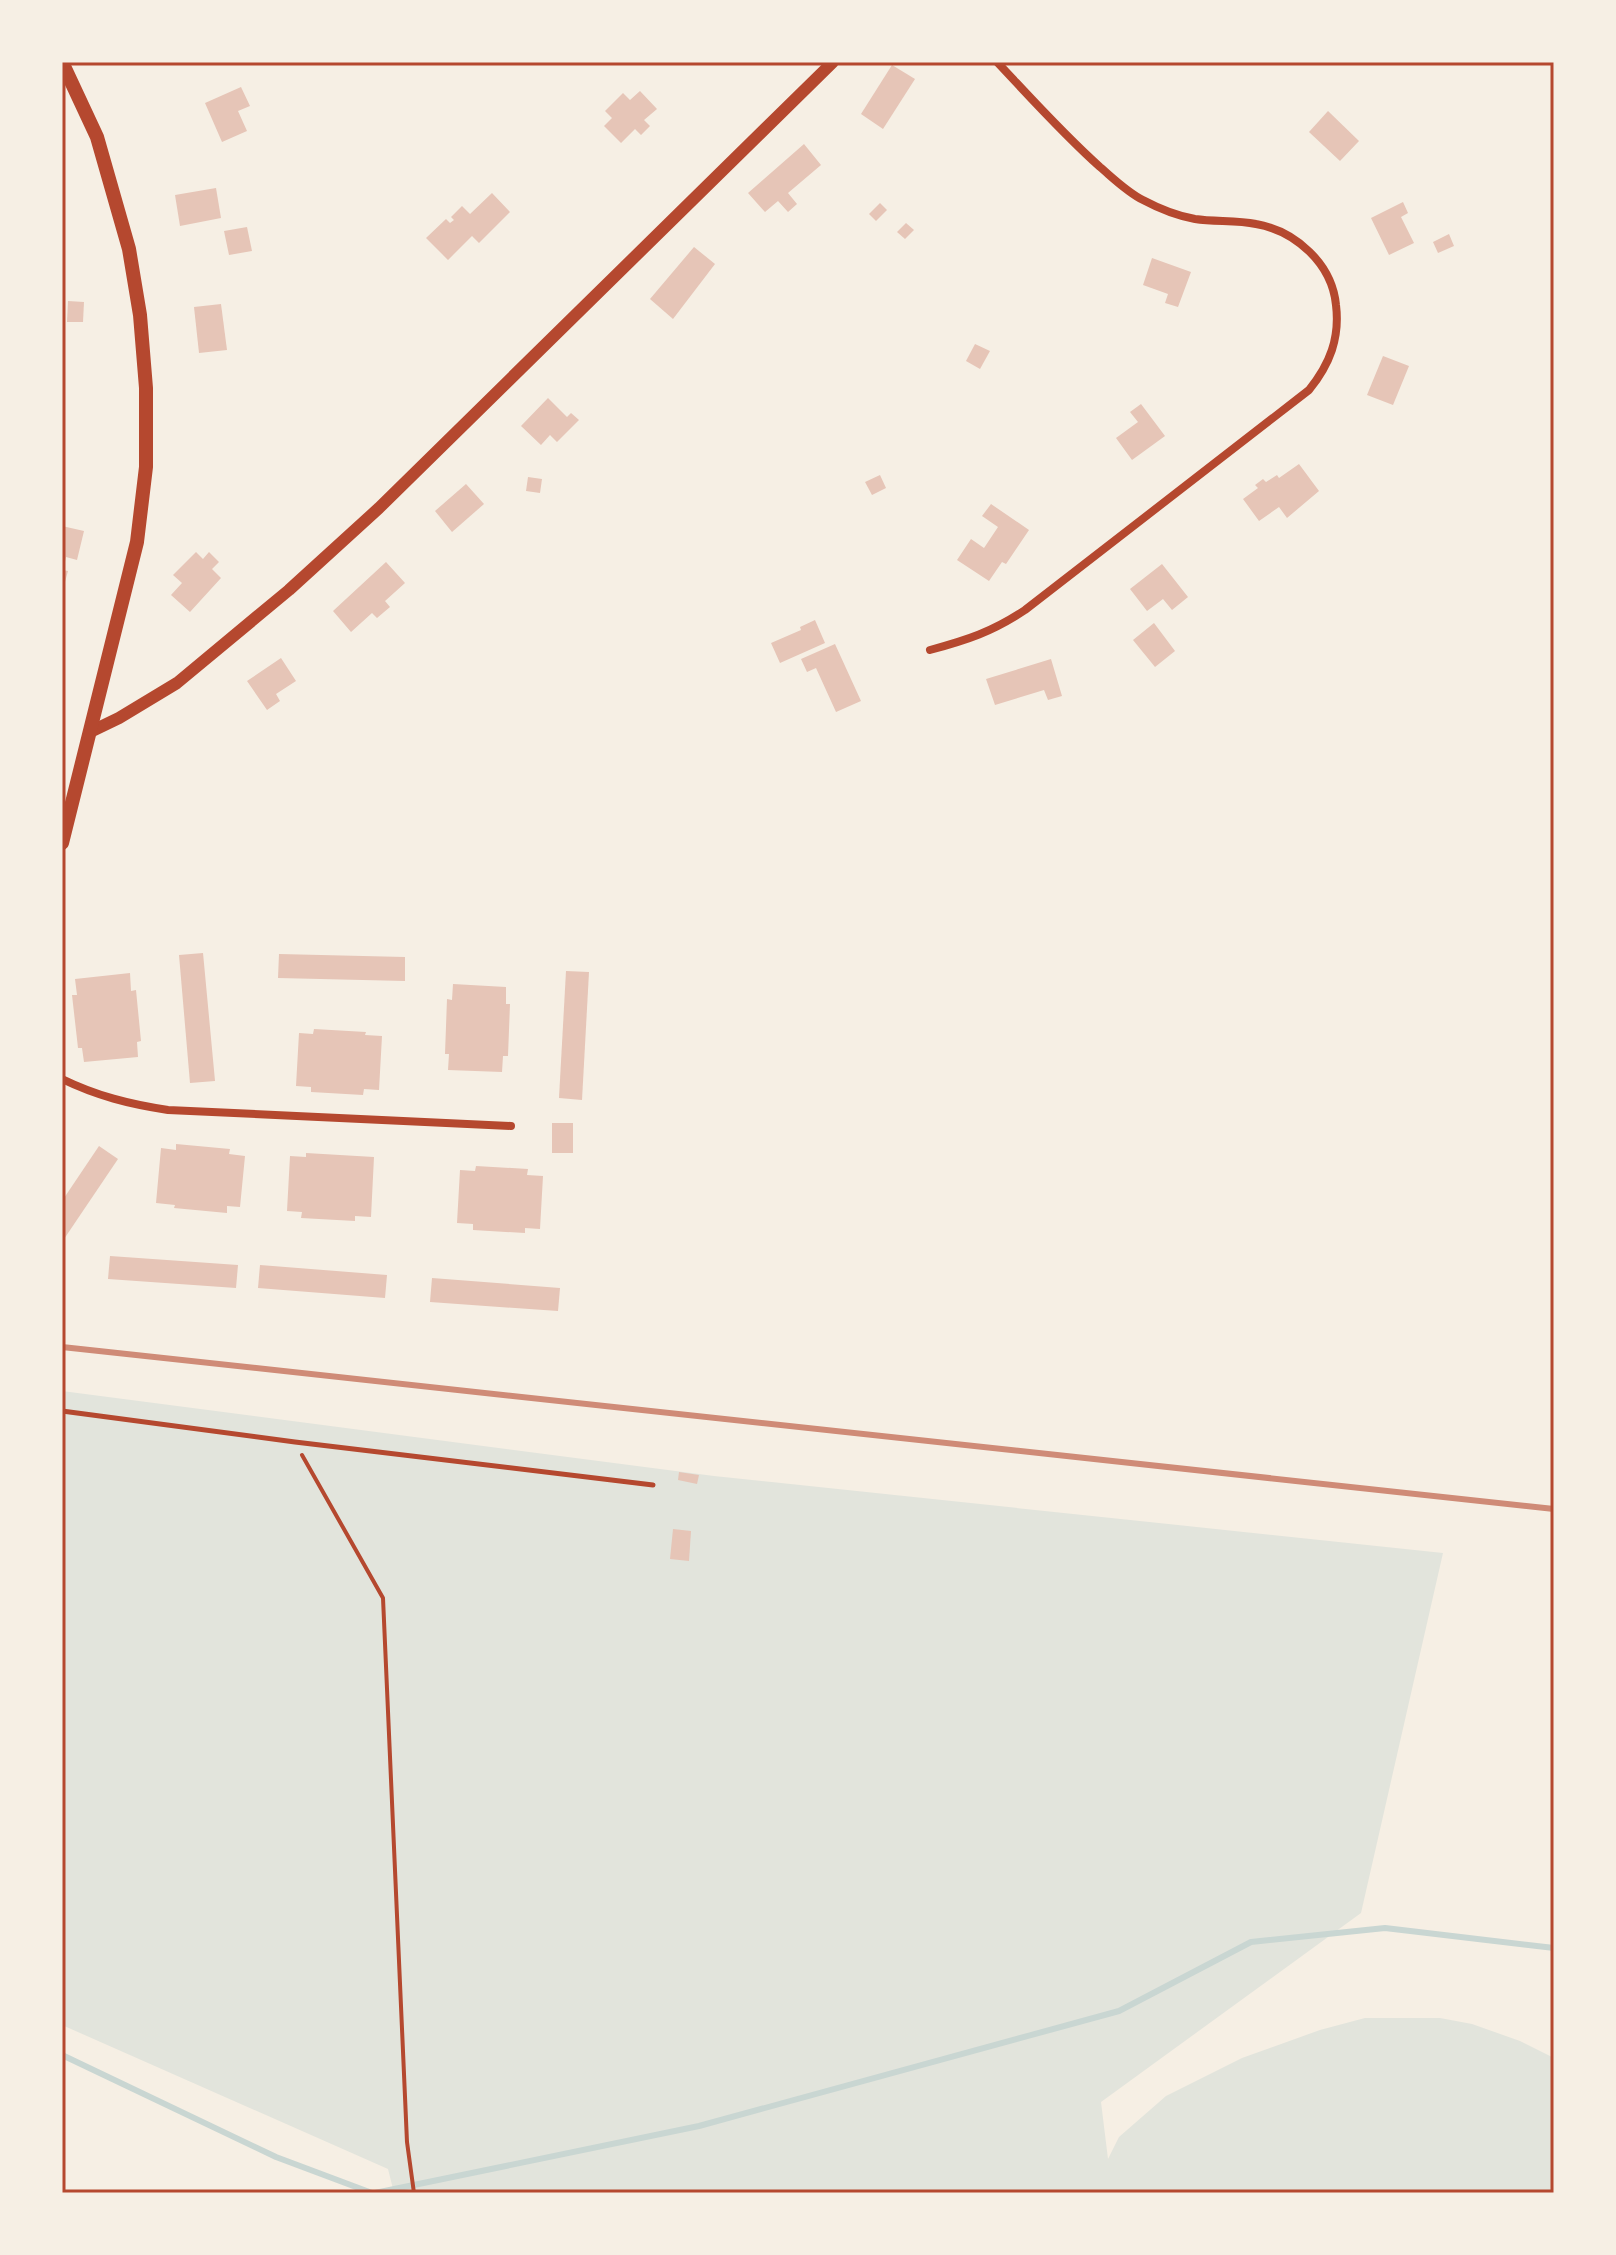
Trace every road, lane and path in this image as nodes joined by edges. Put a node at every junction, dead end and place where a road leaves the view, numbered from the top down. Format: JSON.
{"nodes":[{"id":1,"x":62,"y":62,"type":"edge"},
{"id":2,"x":833,"y":62,"type":"edge"},
{"id":3,"x":997,"y":62,"type":"edge"},
{"id":4,"x":930,"y":650,"type":"dead end"},
{"id":5,"x":90,"y":732,"type":"junction"},
{"id":6,"x":62,"y":843,"type":"edge"},
{"id":7,"x":62,"y":1079,"type":"edge"},
{"id":8,"x":511,"y":1126,"type":"dead end"},
{"id":9,"x":62,"y":1411,"type":"edge"},
{"id":10,"x":295,"y":1442,"type":"junction"},
{"id":11,"x":653,"y":1485,"type":"dead end"},
{"id":12,"x":414,"y":2193,"type":"edge"}],
"edges":[{"from":1,"to":5,"type":"main road"},
{"from":2,"to":5,"type":"street"},
{"from":3,"to":4,"type":"street"},
{"from":5,"to":6,"type":"main road"},
{"from":7,"to":8,"type":"street"},
{"from":9,"to":10,"type":"lane"},
{"from":10,"to":11,"type":"lane"},
{"from":10,"to":12,"type":"path"}]}
